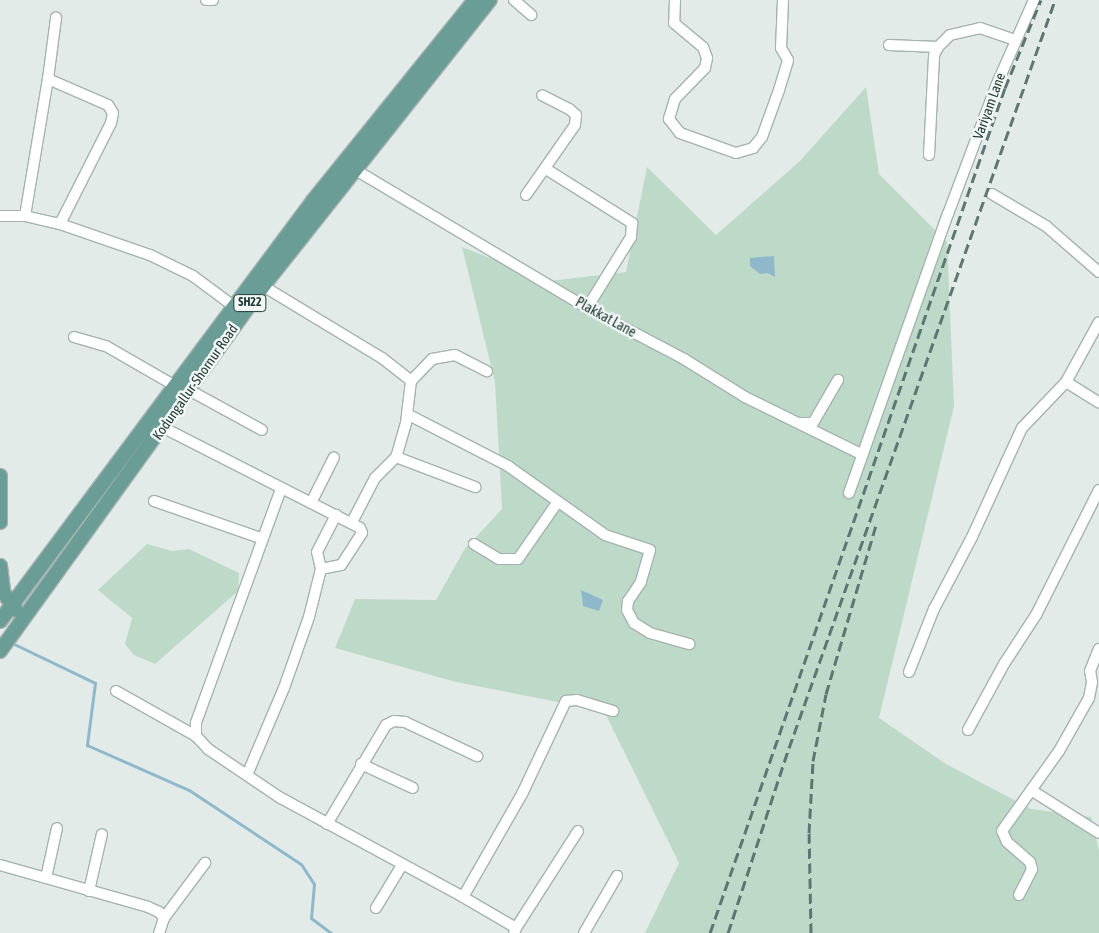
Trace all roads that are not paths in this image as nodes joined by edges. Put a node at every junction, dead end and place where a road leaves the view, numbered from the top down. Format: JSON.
{"nodes":[{"id":1,"x":206,"y":0,"type":"edge"},
{"id":2,"x":213,"y":0,"type":"edge"},
{"id":3,"x":476,"y":0,"type":"edge"},
{"id":4,"x":490,"y":0,"type":"edge"},
{"id":5,"x":514,"y":0,"type":"edge"},
{"id":6,"x":675,"y":0,"type":"edge"},
{"id":7,"x":783,"y":0,"type":"edge"},
{"id":8,"x":1034,"y":0,"type":"edge"},
{"id":9,"x":531,"y":15,"type":"dead end"},
{"id":10,"x":56,"y":18,"type":"dead end"},
{"id":11,"x":1015,"y":40,"type":"junction"},
{"id":12,"x":890,"y":45,"type":"dead end"},
{"id":13,"x":938,"y":47,"type":"junction"},
{"id":14,"x":48,"y":79,"type":"junction"},
{"id":15,"x":542,"y":95,"type":"dead end"},
{"id":16,"x":930,"y":155,"type":"dead end"},
{"id":17,"x":354,"y":169,"type":"junction"},
{"id":18,"x":546,"y":169,"type":"junction"},
{"id":19,"x":992,"y":194,"type":"dead end"},
{"id":20,"x":526,"y":195,"type":"dead end"},
{"id":21,"x":0,"y":216,"type":"edge"},
{"id":22,"x":25,"y":216,"type":"junction"},
{"id":23,"x":60,"y":224,"type":"junction"},
{"id":24,"x":1099,"y":272,"type":"edge"},
{"id":25,"x":263,"y":286,"type":"junction"},
{"id":26,"x":586,"y":308,"type":"junction"},
{"id":27,"x":239,"y":310,"type":"junction"},
{"id":28,"x":1099,"y":322,"type":"edge"},
{"id":29,"x":74,"y":336,"type":"dead end"},
{"id":30,"x":487,"y":371,"type":"dead end"},
{"id":31,"x":411,"y":380,"type":"junction"},
{"id":32,"x":838,"y":380,"type":"dead end"},
{"id":33,"x":1066,"y":382,"type":"junction"},
{"id":34,"x":183,"y":388,"type":"junction"},
{"id":35,"x":1099,"y":402,"type":"edge"},
{"id":36,"x":407,"y":414,"type":"junction"},
{"id":37,"x":799,"y":423,"type":"junction"},
{"id":38,"x":162,"y":427,"type":"junction"},
{"id":39,"x":262,"y":430,"type":"dead end"},
{"id":40,"x":863,"y":455,"type":"junction"},
{"id":41,"x":334,"y":457,"type":"dead end"},
{"id":42,"x":396,"y":457,"type":"junction"},
{"id":43,"x":0,"y":476,"type":"edge"},
{"id":44,"x":475,"y":487,"type":"dead end"},
{"id":45,"x":282,"y":488,"type":"junction"},
{"id":46,"x":1099,"y":490,"type":"edge"},
{"id":47,"x":849,"y":493,"type":"dead end"},
{"id":48,"x":154,"y":501,"type":"dead end"},
{"id":49,"x":311,"y":503,"type":"junction"},
{"id":50,"x":557,"y":503,"type":"junction"},
{"id":51,"x":336,"y":515,"type":"junction"},
{"id":52,"x":0,"y":522,"type":"edge"},
{"id":53,"x":352,"y":522,"type":"junction"},
{"id":54,"x":263,"y":538,"type":"junction"},
{"id":55,"x":474,"y":544,"type":"dead end"},
{"id":56,"x":0,"y":566,"type":"edge"},
{"id":57,"x":321,"y":569,"type":"junction"},
{"id":58,"x":10,"y":606,"type":"junction"},
{"id":59,"x":25,"y":616,"type":"junction"},
{"id":60,"x":0,"y":621,"type":"edge"},
{"id":61,"x":689,"y":644,"type":"dead end"},
{"id":62,"x":1099,"y":649,"type":"edge"},
{"id":63,"x":0,"y":651,"type":"edge"},
{"id":64,"x":909,"y":672,"type":"dead end"},
{"id":65,"x":116,"y":691,"type":"dead end"},
{"id":66,"x":613,"y":711,"type":"dead end"},
{"id":67,"x":968,"y":730,"type":"dead end"},
{"id":68,"x":196,"y":736,"type":"junction"},
{"id":69,"x":477,"y":756,"type":"dead end"},
{"id":70,"x":361,"y":764,"type":"junction"},
{"id":71,"x":247,"y":775,"type":"junction"},
{"id":72,"x":413,"y":788,"type":"dead end"},
{"id":73,"x":1031,"y":790,"type":"junction"},
{"id":74,"x":327,"y":824,"type":"junction"},
{"id":75,"x":57,"y":828,"type":"dead end"},
{"id":76,"x":578,"y":831,"type":"dead end"},
{"id":77,"x":1099,"y":833,"type":"edge"},
{"id":78,"x":102,"y":834,"type":"dead end"},
{"id":79,"x":205,"y":863,"type":"dead end"},
{"id":80,"x":0,"y":865,"type":"edge"},
{"id":81,"x":402,"y":865,"type":"junction"},
{"id":82,"x":616,"y":876,"type":"dead end"},
{"id":83,"x":46,"y":878,"type":"junction"},
{"id":84,"x":89,"y":891,"type":"junction"},
{"id":85,"x":1018,"y":894,"type":"dead end"},
{"id":86,"x":463,"y":897,"type":"junction"},
{"id":87,"x":376,"y":908,"type":"dead end"},
{"id":88,"x":164,"y":918,"type":"junction"},
{"id":89,"x":515,"y":931,"type":"edge"},
{"id":90,"x":159,"y":933,"type":"edge"},
{"id":91,"x":584,"y":933,"type":"edge"}],
"edges":[{"from":1,"to":2,"type":"street"},
{"from":3,"to":27,"type":"main road","name":"Kodungallur-Shornur Road","number":"SH22"},
{"from":4,"to":17,"type":"main road","name":"Kodungallur-Shornur Road","number":"SH22"},
{"from":5,"to":9,"type":"street"},
{"from":6,"to":7,"type":"street"},
{"from":8,"to":11,"type":"street","name":"Variyam Lane"},
{"from":10,"to":14,"type":"street"},
{"from":11,"to":13,"type":"street"},
{"from":11,"to":40,"type":"street","name":"Variyam Lane"},
{"from":12,"to":13,"type":"street"},
{"from":13,"to":16,"type":"street"},
{"from":14,"to":22,"type":"street"},
{"from":14,"to":23,"type":"street"},
{"from":15,"to":18,"type":"street"},
{"from":17,"to":25,"type":"main road","name":"Kodungallur-Shornur Road","number":"SH22"},
{"from":17,"to":26,"type":"street","name":"Plakkat Lane"},
{"from":18,"to":20,"type":"street"},
{"from":18,"to":26,"type":"street"},
{"from":19,"to":24,"type":"street"},
{"from":21,"to":22,"type":"street"},
{"from":22,"to":23,"type":"street"},
{"from":23,"to":27,"type":"street"},
{"from":25,"to":27,"type":"main road","name":"Kodungallur-Shornur Road","number":"SH22"},
{"from":25,"to":31,"type":"street"},
{"from":26,"to":37,"type":"street","name":"Plakkat Lane"},
{"from":27,"to":34,"type":"main road","name":"Kodungallur-Shornur Road","number":"SH22"},
{"from":28,"to":33,"type":"street"},
{"from":29,"to":34,"type":"street"},
{"from":30,"to":31,"type":"street"},
{"from":31,"to":36,"type":"street"},
{"from":32,"to":37,"type":"street"},
{"from":33,"to":35,"type":"street"},
{"from":33,"to":64,"type":"street"},
{"from":34,"to":38,"type":"main road","name":"Kodungallur-Shornur Road","number":"SH22"},
{"from":34,"to":39,"type":"street"},
{"from":34,"to":58,"type":"main road","name":"Kodungallur-Shornur Road","number":"SH22"},
{"from":36,"to":42,"type":"street"},
{"from":36,"to":50,"type":"street"},
{"from":37,"to":40,"type":"street","name":"Plakkat Lane"},
{"from":38,"to":45,"type":"street"},
{"from":38,"to":59,"type":"main road","name":"Kodungallur-Shornur Road","number":"SH22"},
{"from":40,"to":47,"type":"street","name":"Variyam Lane"},
{"from":41,"to":49,"type":"street"},
{"from":42,"to":44,"type":"street"},
{"from":42,"to":53,"type":"street"},
{"from":43,"to":52,"type":"main road"},
{"from":45,"to":49,"type":"street"},
{"from":45,"to":54,"type":"street"},
{"from":46,"to":67,"type":"street"},
{"from":48,"to":54,"type":"street"},
{"from":49,"to":51,"type":"street"},
{"from":50,"to":55,"type":"street"},
{"from":50,"to":61,"type":"street"},
{"from":51,"to":53,"type":"street"},
{"from":51,"to":57,"type":"street"},
{"from":53,"to":57,"type":"street"},
{"from":54,"to":68,"type":"street"},
{"from":56,"to":58,"type":"main road"},
{"from":57,"to":71,"type":"street"},
{"from":58,"to":59,"type":"main road"},
{"from":58,"to":60,"type":"main road","name":"Kodungallur-Shornur Road","number":"SH22"},
{"from":59,"to":63,"type":"main road","name":"Kodungallur-Shornur Road","number":"SH22"},
{"from":62,"to":73,"type":"street"},
{"from":65,"to":68,"type":"street"},
{"from":66,"to":86,"type":"street"},
{"from":68,"to":71,"type":"street"},
{"from":69,"to":70,"type":"street"},
{"from":70,"to":72,"type":"street"},
{"from":70,"to":74,"type":"street"},
{"from":71,"to":74,"type":"street"},
{"from":73,"to":77,"type":"street"},
{"from":73,"to":85,"type":"street"},
{"from":74,"to":81,"type":"street"},
{"from":75,"to":83,"type":"street"},
{"from":76,"to":89,"type":"street"},
{"from":78,"to":84,"type":"street"},
{"from":79,"to":88,"type":"street"},
{"from":80,"to":83,"type":"street"},
{"from":81,"to":86,"type":"street"},
{"from":81,"to":87,"type":"street"},
{"from":82,"to":91,"type":"street"},
{"from":83,"to":84,"type":"street"},
{"from":84,"to":88,"type":"street"},
{"from":86,"to":89,"type":"street"},
{"from":88,"to":90,"type":"street"}]}
